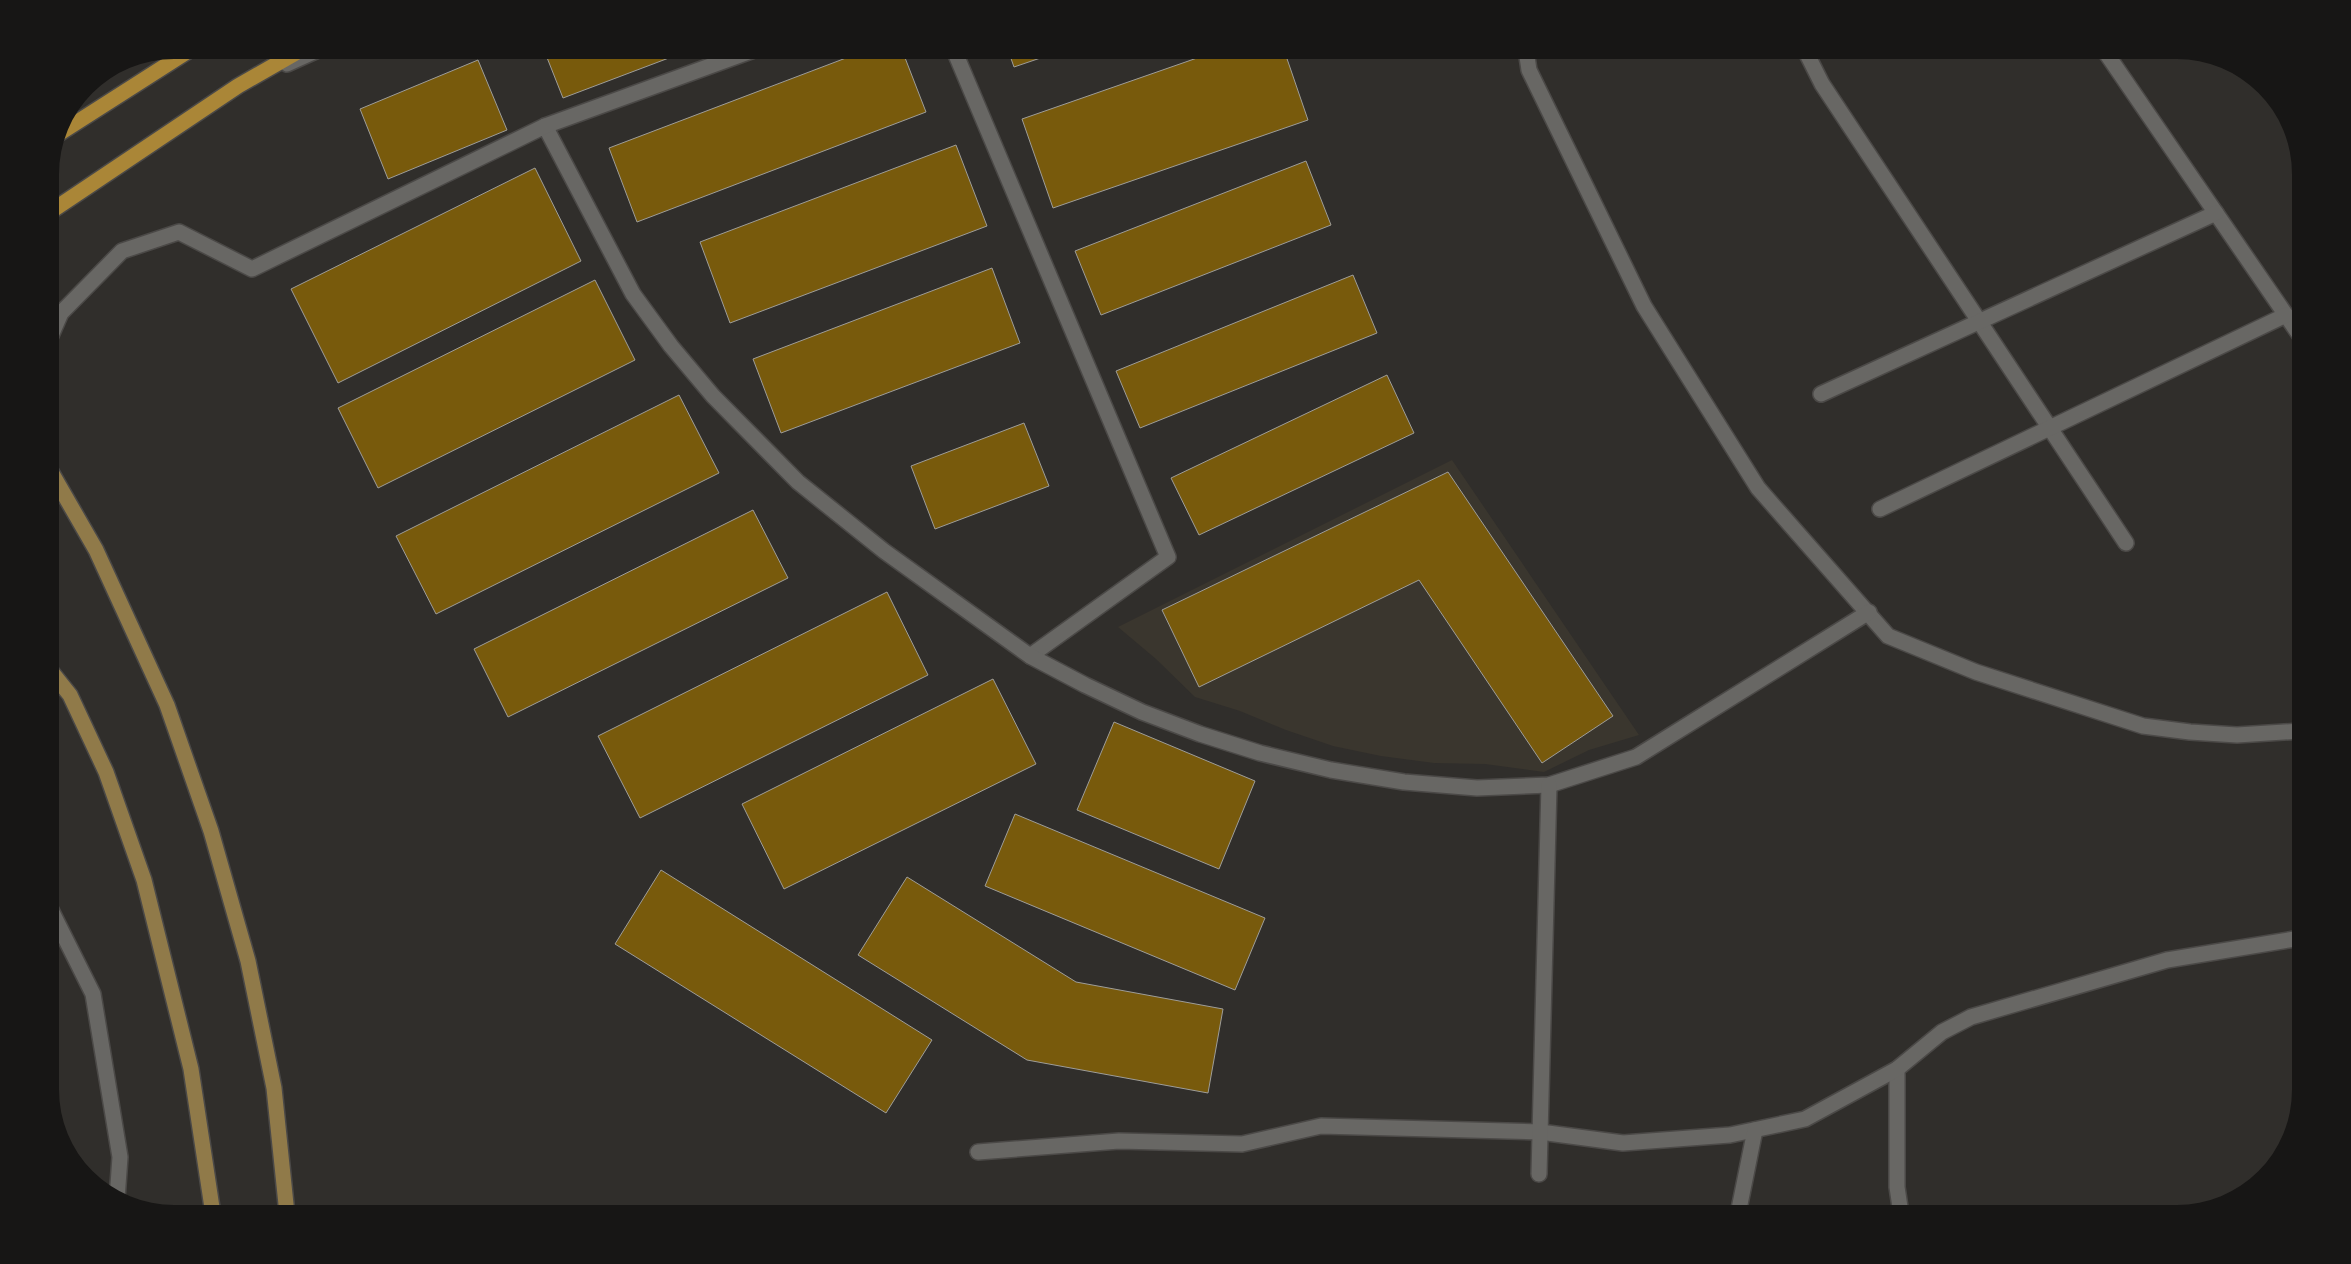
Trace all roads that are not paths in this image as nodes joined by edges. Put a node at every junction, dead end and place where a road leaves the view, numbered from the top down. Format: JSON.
{"nodes":[{"id":1,"x":176,"y":59,"type":"edge"},
{"id":2,"x":286,"y":59,"type":"edge"},
{"id":3,"x":298,"y":59,"type":"edge"},
{"id":4,"x":729,"y":59,"type":"edge"},
{"id":5,"x":958,"y":59,"type":"edge"},
{"id":6,"x":1527,"y":59,"type":"edge"},
{"id":7,"x":1810,"y":59,"type":"edge"},
{"id":8,"x":2110,"y":59,"type":"edge"},
{"id":9,"x":238,"y":86,"type":"junction"},
{"id":10,"x":545,"y":126,"type":"junction"},
{"id":11,"x":68,"y":128,"type":"edge"},
{"id":12,"x":59,"y":206,"type":"edge"},
{"id":13,"x":2216,"y":213,"type":"junction"},
{"id":14,"x":2286,"y":315,"type":"junction"},
{"id":15,"x":59,"y":318,"type":"edge"},
{"id":16,"x":1979,"y":321,"type":"junction"},
{"id":17,"x":2292,"y":324,"type":"edge"},
{"id":18,"x":1821,"y":394,"type":"dead end"},
{"id":19,"x":2050,"y":428,"type":"junction"},
{"id":20,"x":59,"y":486,"type":"edge"},
{"id":21,"x":1880,"y":509,"type":"dead end"},
{"id":22,"x":2126,"y":543,"type":"dead end"},
{"id":23,"x":1869,"y":612,"type":"junction"},
{"id":24,"x":1030,"y":656,"type":"junction"},
{"id":25,"x":59,"y":682,"type":"edge"},
{"id":26,"x":2292,"y":732,"type":"edge"},
{"id":27,"x":1549,"y":785,"type":"junction"},
{"id":28,"x":59,"y":926,"type":"edge"},
{"id":29,"x":2292,"y":939,"type":"edge"},
{"id":30,"x":1897,"y":1069,"type":"junction"},
{"id":31,"x":1755,"y":1130,"type":"junction"},
{"id":32,"x":1540,"y":1132,"type":"junction"},
{"id":33,"x":978,"y":1152,"type":"dead end"},
{"id":34,"x":1540,"y":1174,"type":"dead end"},
{"id":35,"x":117,"y":1190,"type":"edge"},
{"id":36,"x":212,"y":1205,"type":"edge"},
{"id":37,"x":286,"y":1205,"type":"edge"},
{"id":38,"x":1740,"y":1205,"type":"edge"},
{"id":39,"x":1900,"y":1205,"type":"edge"}],
"edges":[{"from":1,"to":11,"type":"highway"},
{"from":2,"to":9,"type":"highway"},
{"from":3,"to":9,"type":"street"},
{"from":4,"to":10,"type":"street"},
{"from":5,"to":24,"type":"street"},
{"from":6,"to":23,"type":"street"},
{"from":7,"to":16,"type":"street"},
{"from":8,"to":13,"type":"street"},
{"from":9,"to":12,"type":"highway"},
{"from":10,"to":15,"type":"street"},
{"from":10,"to":24,"type":"street"},
{"from":13,"to":14,"type":"street"},
{"from":13,"to":16,"type":"street"},
{"from":14,"to":17,"type":"street"},
{"from":14,"to":19,"type":"street"},
{"from":16,"to":18,"type":"street"},
{"from":16,"to":19,"type":"street"},
{"from":19,"to":21,"type":"street"},
{"from":19,"to":22,"type":"street"},
{"from":20,"to":37,"type":"main road"},
{"from":23,"to":26,"type":"street"},
{"from":23,"to":27,"type":"street"},
{"from":24,"to":27,"type":"street"},
{"from":25,"to":36,"type":"main road"},
{"from":27,"to":32,"type":"street"},
{"from":28,"to":35,"type":"street"},
{"from":29,"to":30,"type":"street"},
{"from":30,"to":31,"type":"street"},
{"from":30,"to":39,"type":"street"},
{"from":31,"to":32,"type":"street"},
{"from":31,"to":38,"type":"street"},
{"from":32,"to":33,"type":"street"},
{"from":32,"to":34,"type":"street"}]}
